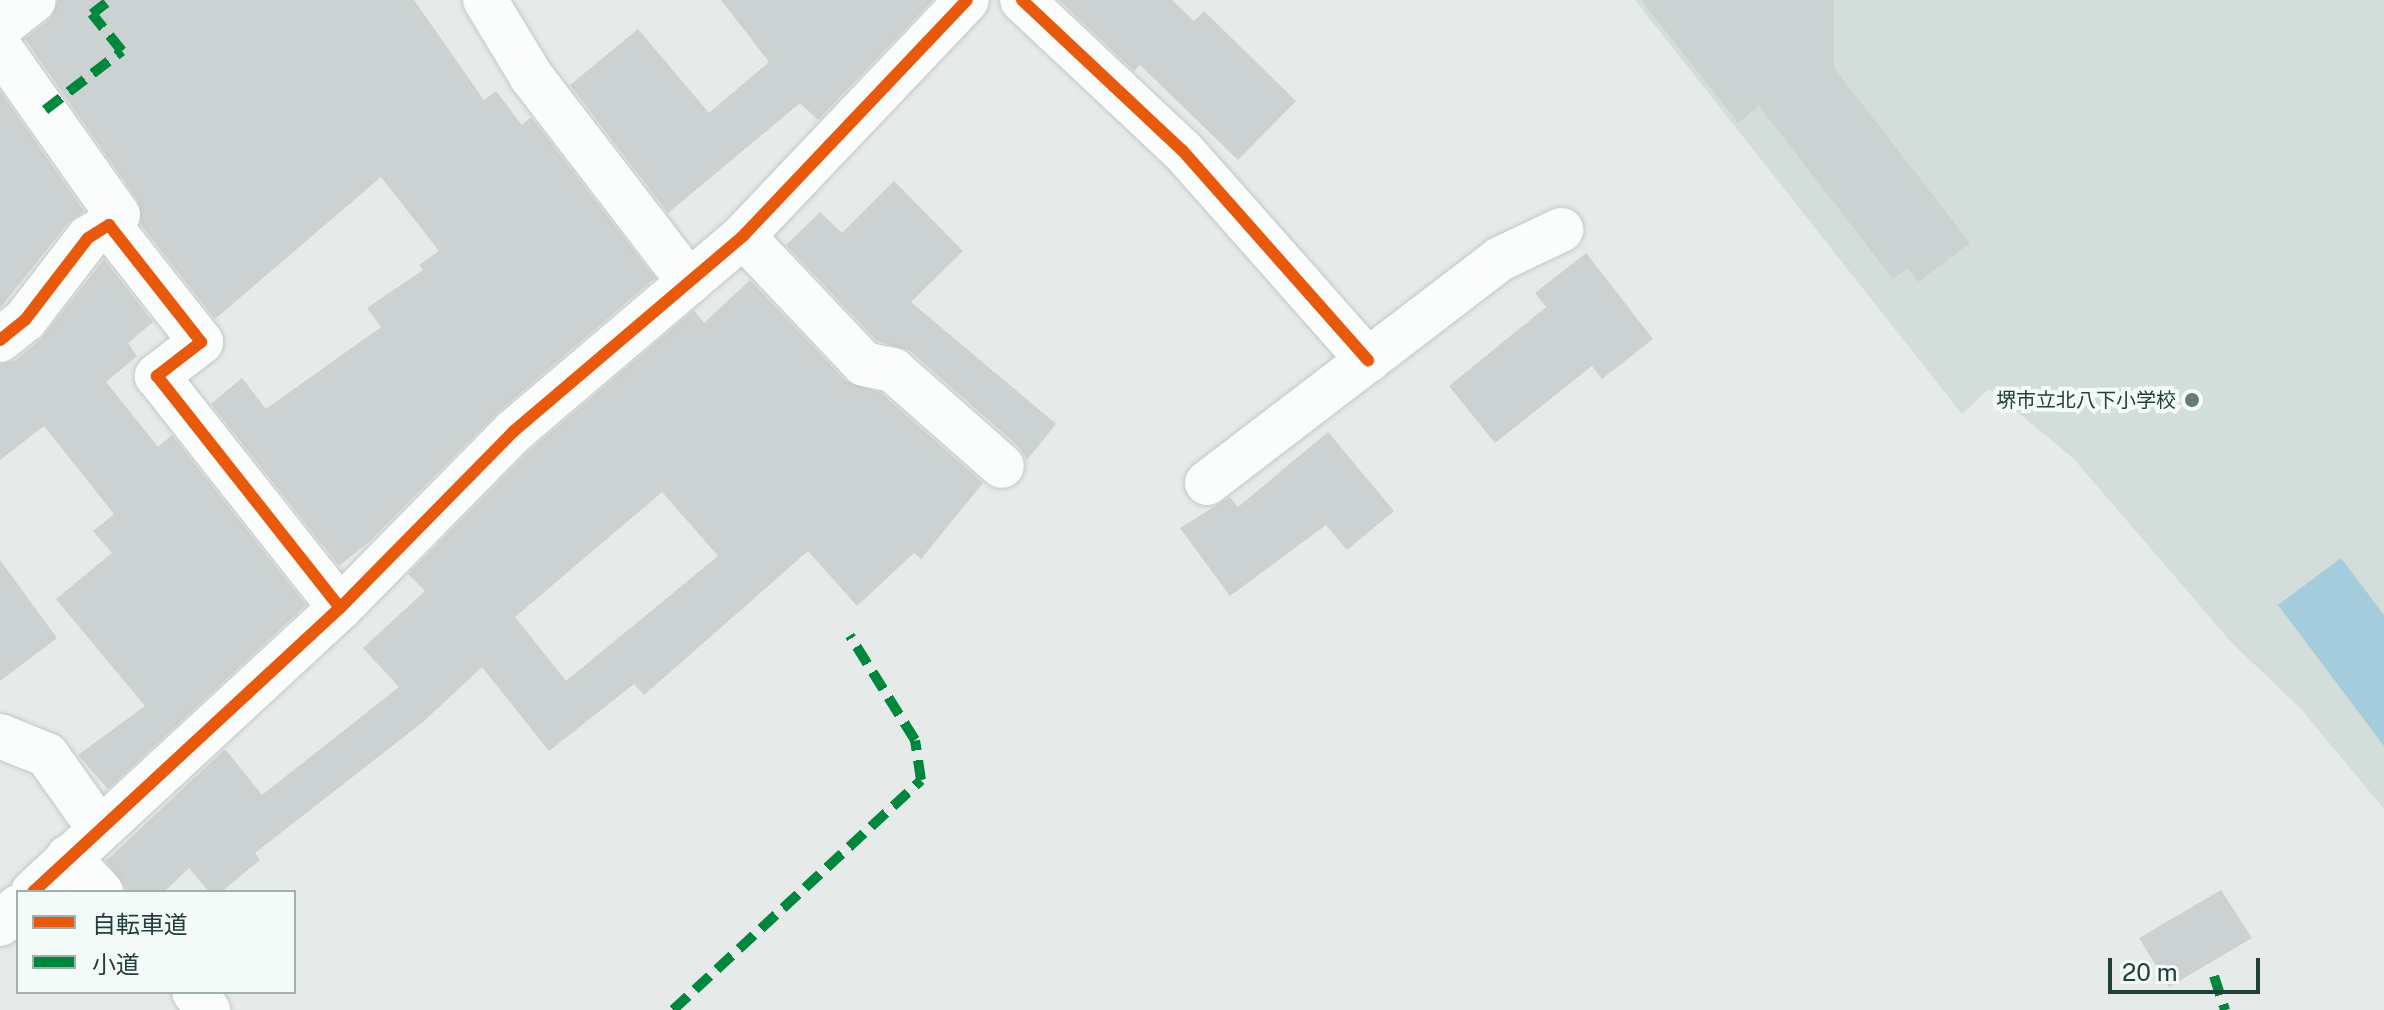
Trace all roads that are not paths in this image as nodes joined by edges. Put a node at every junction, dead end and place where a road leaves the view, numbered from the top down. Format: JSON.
{"nodes":[{"id":1,"x":34,"y":0,"type":"edge"},
{"id":2,"x":485,"y":0,"type":"edge"},
{"id":3,"x":967,"y":0,"type":"edge"},
{"id":4,"x":1022,"y":0,"type":"edge"},
{"id":5,"x":0,"y":27,"type":"edge"},
{"id":6,"x":0,"y":48,"type":"edge"},
{"id":7,"x":109,"y":225,"type":"junction"},
{"id":8,"x":1561,"y":230,"type":"dead end"},
{"id":9,"x":743,"y":236,"type":"junction"},
{"id":10,"x":689,"y":282,"type":"junction"},
{"id":11,"x":0,"y":340,"type":"edge"},
{"id":12,"x":1368,"y":360,"type":"junction"},
{"id":13,"x":1002,"y":466,"type":"dead end"},
{"id":14,"x":1207,"y":483,"type":"dead end"},
{"id":15,"x":340,"y":608,"type":"junction"},
{"id":16,"x":0,"y":736,"type":"edge"},
{"id":17,"x":83,"y":842,"type":"junction"},
{"id":18,"x":35,"y":890,"type":"edge"},
{"id":19,"x":100,"y":890,"type":"edge"},
{"id":20,"x":16,"y":909,"type":"edge"},
{"id":21,"x":0,"y":924,"type":"edge"},
{"id":22,"x":196,"y":994,"type":"edge"},
{"id":23,"x":208,"y":1010,"type":"edge"}],
"edges":[{"from":1,"to":5,"type":"street"},
{"from":2,"to":10,"type":"street"},
{"from":3,"to":9,"type":"street"},
{"from":4,"to":12,"type":"street"},
{"from":6,"to":7,"type":"street"},
{"from":7,"to":11,"type":"street"},
{"from":7,"to":15,"type":"street"},
{"from":8,"to":12,"type":"street"},
{"from":9,"to":10,"type":"street"},
{"from":9,"to":13,"type":"street"},
{"from":10,"to":15,"type":"street"},
{"from":12,"to":14,"type":"street"},
{"from":15,"to":17,"type":"street"},
{"from":16,"to":17,"type":"street"},
{"from":17,"to":18,"type":"street"},
{"from":17,"to":19,"type":"street"},
{"from":20,"to":21,"type":"street"},
{"from":22,"to":23,"type":"street"}]}
